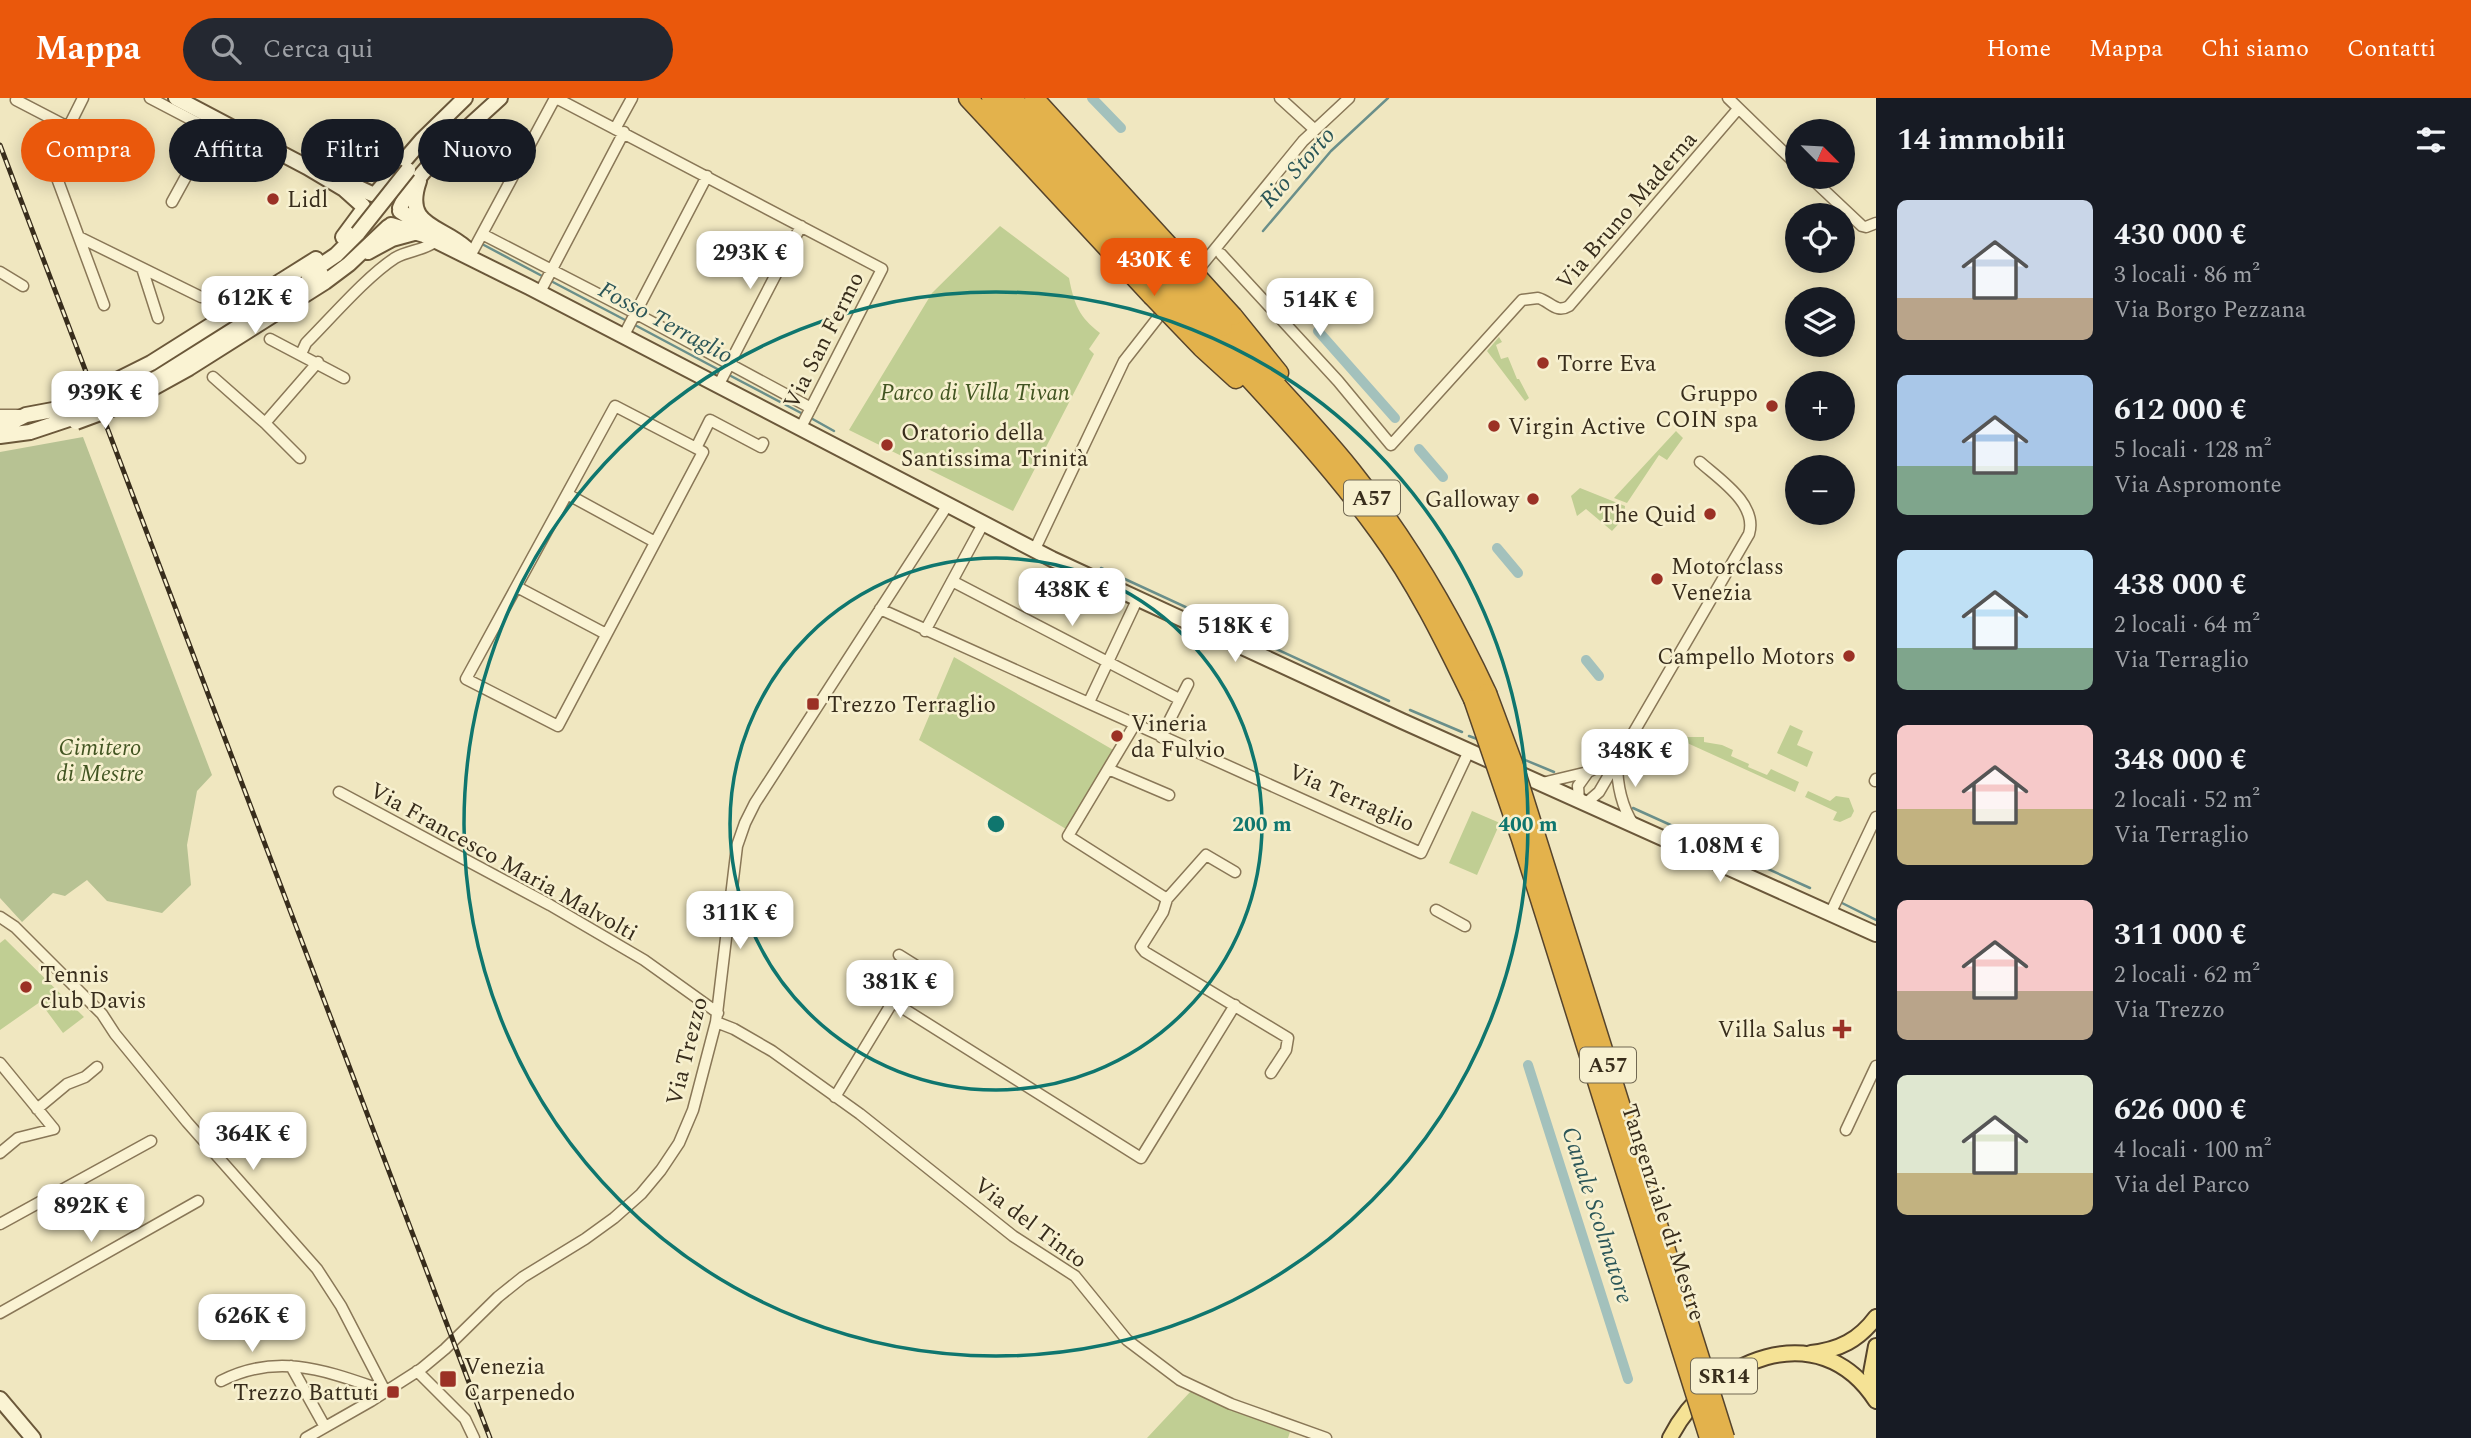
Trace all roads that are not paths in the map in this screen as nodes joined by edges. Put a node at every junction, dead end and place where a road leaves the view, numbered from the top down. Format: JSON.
{"nodes":[{"id":1,"x":83,"y":98,"type":"edge"},
{"id":2,"x":150,"y":98,"type":"edge"},
{"id":3,"x":176,"y":98,"type":"edge"},
{"id":4,"x":465,"y":98,"type":"edge"},
{"id":5,"x":477,"y":98,"type":"edge"},
{"id":6,"x":487,"y":98,"type":"edge"},
{"id":7,"x":500,"y":98,"type":"edge"},
{"id":8,"x":632,"y":98,"type":"edge"},
{"id":9,"x":968,"y":98,"type":"edge"},
{"id":10,"x":991,"y":98,"type":"edge"},
{"id":11,"x":1012,"y":98,"type":"edge"},
{"id":12,"x":1034,"y":98,"type":"edge"},
{"id":13,"x":1280,"y":98,"type":"edge"},
{"id":14,"x":1349,"y":98,"type":"edge"},
{"id":15,"x":1728,"y":98,"type":"edge"},
{"id":16,"x":556,"y":99,"type":"edge"},
{"id":17,"x":16,"y":100,"type":"dead end"},
{"id":18,"x":1738,"y":109,"type":"junction"},
{"id":19,"x":53,"y":119,"type":"edge"},
{"id":20,"x":72,"y":119,"type":"edge"},
{"id":21,"x":189,"y":119,"type":"edge"},
{"id":22,"x":216,"y":119,"type":"edge"},
{"id":23,"x":1314,"y":129,"type":"junction"},
{"id":24,"x":619,"y":130,"type":"junction"},
{"id":25,"x":1785,"y":154,"type":"edge"},
{"id":26,"x":287,"y":156,"type":"edge"},
{"id":27,"x":414,"y":173,"type":"junction"},
{"id":28,"x":707,"y":176,"type":"junction"},
{"id":29,"x":58,"y":182,"type":"edge"},
{"id":30,"x":183,"y":182,"type":"edge"},
{"id":31,"x":1823,"y":189,"type":"edge"},
{"id":32,"x":369,"y":200,"type":"junction"},
{"id":33,"x":172,"y":202,"type":"dead end"},
{"id":34,"x":400,"y":210,"type":"junction"},
{"id":35,"x":1876,"y":223,"type":"edge"},
{"id":36,"x":390,"y":226,"type":"junction"},
{"id":37,"x":801,"y":226,"type":"junction"},
{"id":38,"x":416,"y":232,"type":"junction"},
{"id":39,"x":482,"y":234,"type":"junction"},
{"id":40,"x":79,"y":237,"type":"junction"},
{"id":41,"x":436,"y":241,"type":"junction"},
{"id":42,"x":469,"y":252,"type":"junction"},
{"id":43,"x":1221,"y":254,"type":"dead end"},
{"id":44,"x":349,"y":264,"type":"junction"},
{"id":45,"x":142,"y":268,"type":"junction"},
{"id":46,"x":0,"y":272,"type":"edge"},
{"id":47,"x":550,"y":272,"type":"junction"},
{"id":48,"x":1168,"y":278,"type":"junction"},
{"id":49,"x":23,"y":286,"type":"dead end"},
{"id":50,"x":538,"y":288,"type":"junction"},
{"id":51,"x":201,"y":297,"type":"dead end"},
{"id":52,"x":104,"y":305,"type":"dead end"},
{"id":53,"x":634,"y":315,"type":"junction"},
{"id":54,"x":158,"y":318,"type":"dead end"},
{"id":55,"x":625,"y":332,"type":"junction"},
{"id":56,"x":1217,"y":332,"type":"junction"},
{"id":57,"x":270,"y":339,"type":"dead end"},
{"id":58,"x":302,"y":354,"type":"junction"},
{"id":59,"x":318,"y":362,"type":"junction"},
{"id":60,"x":724,"y":374,"type":"junction"},
{"id":61,"x":213,"y":377,"type":"dead end"},
{"id":62,"x":344,"y":378,"type":"dead end"},
{"id":63,"x":119,"y":397,"type":"junction"},
{"id":64,"x":71,"y":411,"type":"junction"},
{"id":65,"x":0,"y":415,"type":"edge"},
{"id":66,"x":26,"y":415,"type":"junction"},
{"id":67,"x":806,"y":418,"type":"junction"},
{"id":68,"x":265,"y":423,"type":"junction"},
{"id":69,"x":0,"y":426,"type":"edge"},
{"id":70,"x":30,"y":432,"type":"junction"},
{"id":71,"x":0,"y":436,"type":"edge"},
{"id":72,"x":763,"y":443,"type":"dead end"},
{"id":73,"x":696,"y":448,"type":"junction"},
{"id":74,"x":300,"y":458,"type":"dead end"},
{"id":75,"x":1700,"y":462,"type":"dead end"},
{"id":76,"x":567,"y":494,"type":"junction"},
{"id":77,"x":947,"y":506,"type":"junction"},
{"id":78,"x":983,"y":524,"type":"junction"},
{"id":79,"x":1385,"y":528,"type":"junction"},
{"id":80,"x":655,"y":542,"type":"junction"},
{"id":81,"x":1034,"y":551,"type":"junction"},
{"id":82,"x":952,"y":582,"type":"junction"},
{"id":83,"x":516,"y":587,"type":"junction"},
{"id":84,"x":1137,"y":600,"type":"junction"},
{"id":85,"x":880,"y":609,"type":"junction"},
{"id":86,"x":925,"y":631,"type":"junction"},
{"id":87,"x":606,"y":634,"type":"junction"},
{"id":88,"x":1107,"y":663,"type":"junction"},
{"id":89,"x":1188,"y":684,"type":"dead end"},
{"id":90,"x":1480,"y":696,"type":"junction"},
{"id":91,"x":1179,"y":699,"type":"junction"},
{"id":92,"x":1089,"y":702,"type":"junction"},
{"id":93,"x":1135,"y":724,"type":"junction"},
{"id":94,"x":1161,"y":737,"type":"junction"},
{"id":95,"x":1469,"y":751,"type":"junction"},
{"id":96,"x":1618,"y":758,"type":"junction"},
{"id":97,"x":1108,"y":769,"type":"junction"},
{"id":98,"x":1588,"y":772,"type":"junction"},
{"id":99,"x":1541,"y":783,"type":"junction"},
{"id":100,"x":339,"y":792,"type":"dead end"},
{"id":101,"x":1169,"y":796,"type":"dead end"},
{"id":102,"x":1582,"y":802,"type":"junction"},
{"id":103,"x":1876,"y":817,"type":"edge"},
{"id":104,"x":1634,"y":826,"type":"junction"},
{"id":105,"x":1235,"y":872,"type":"dead end"},
{"id":106,"x":1167,"y":899,"type":"junction"},
{"id":107,"x":1436,"y":910,"type":"dead end"},
{"id":108,"x":1830,"y":914,"type":"junction"},
{"id":109,"x":0,"y":917,"type":"edge"},
{"id":110,"x":1465,"y":926,"type":"dead end"},
{"id":111,"x":1876,"y":934,"type":"edge"},
{"id":112,"x":899,"y":955,"type":"dead end"},
{"id":113,"x":893,"y":1002,"type":"junction"},
{"id":114,"x":1235,"y":1005,"type":"junction"},
{"id":115,"x":717,"y":1017,"type":"junction"},
{"id":116,"x":0,"y":1063,"type":"edge"},
{"id":117,"x":1876,"y":1066,"type":"edge"},
{"id":118,"x":97,"y":1067,"type":"dead end"},
{"id":119,"x":1272,"y":1073,"type":"dead end"},
{"id":120,"x":835,"y":1097,"type":"junction"},
{"id":121,"x":37,"y":1109,"type":"junction"},
{"id":122,"x":1846,"y":1130,"type":"dead end"},
{"id":123,"x":151,"y":1141,"type":"dead end"},
{"id":124,"x":0,"y":1153,"type":"edge"},
{"id":125,"x":198,"y":1201,"type":"dead end"},
{"id":126,"x":0,"y":1224,"type":"edge"},
{"id":127,"x":0,"y":1313,"type":"edge"},
{"id":128,"x":1876,"y":1317,"type":"edge"},
{"id":129,"x":1876,"y":1346,"type":"edge"},
{"id":130,"x":1802,"y":1354,"type":"junction"},
{"id":131,"x":291,"y":1366,"type":"junction"},
{"id":132,"x":417,"y":1371,"type":"junction"},
{"id":133,"x":221,"y":1381,"type":"dead end"},
{"id":134,"x":385,"y":1391,"type":"junction"},
{"id":135,"x":0,"y":1399,"type":"edge"},
{"id":136,"x":1876,"y":1400,"type":"edge"},
{"id":137,"x":325,"y":1427,"type":"junction"},
{"id":138,"x":33,"y":1438,"type":"edge"},
{"id":139,"x":306,"y":1438,"type":"edge"},
{"id":140,"x":474,"y":1438,"type":"edge"},
{"id":141,"x":1326,"y":1438,"type":"edge"},
{"id":142,"x":1670,"y":1438,"type":"edge"},
{"id":143,"x":1709,"y":1438,"type":"edge"},
{"id":144,"x":1726,"y":1438,"type":"edge"}],
"edges":[{"from":1,"to":20,"type":"street"},
{"from":2,"to":21,"type":"street"},
{"from":3,"to":22,"type":"main road"},
{"from":4,"to":32,"type":"main road"},
{"from":5,"to":27,"type":"main road"},
{"from":6,"to":27,"type":"main road"},
{"from":7,"to":27,"type":"main road"},
{"from":8,"to":24,"type":"street"},
{"from":9,"to":48,"type":"highway","number":"A57"},
{"from":10,"to":48,"type":"highway","name":"Tangenziale di Mestre","number":"A57"},
{"from":11,"to":48,"type":"highway","name":"Tangenziale di Mestre","number":"A57"},
{"from":12,"to":48,"type":"highway","number":"A57"},
{"from":13,"to":23,"type":"street"},
{"from":14,"to":23,"type":"street"},
{"from":15,"to":18,"type":"street"},
{"from":16,"to":24,"type":"street"},
{"from":16,"to":39,"type":"street"},
{"from":17,"to":19,"type":"street"},
{"from":18,"to":25,"type":"street"},
{"from":18,"to":43,"type":"street","name":"Via Bruno Maderna"},
{"from":23,"to":81,"type":"street"},
{"from":24,"to":28,"type":"street"},
{"from":24,"to":47,"type":"street"},
{"from":26,"to":32,"type":"main road"},
{"from":27,"to":34,"type":"main road"},
{"from":27,"to":42,"type":"main road"},
{"from":27,"to":63,"type":"main road"},
{"from":28,"to":37,"type":"street"},
{"from":28,"to":53,"type":"street"},
{"from":29,"to":40,"type":"street"},
{"from":30,"to":33,"type":"street"},
{"from":31,"to":35,"type":"street"},
{"from":32,"to":34,"type":"main road"},
{"from":32,"to":36,"type":"main road"},
{"from":32,"to":64,"type":"main road","bridge":true},
{"from":34,"to":36,"type":"main road"},
{"from":34,"to":42,"type":"main road"},
{"from":36,"to":38,"type":"main road"},
{"from":36,"to":44,"type":"main road"},
{"from":37,"to":60,"type":"street"},
{"from":37,"to":67,"type":"street","name":"Via San Fermo"},
{"from":38,"to":41,"type":"main road"},
{"from":38,"to":44,"type":"main road"},
{"from":39,"to":42,"type":"street"},
{"from":39,"to":47,"type":"street"},
{"from":40,"to":45,"type":"street"},
{"from":40,"to":52,"type":"street"},
{"from":41,"to":42,"type":"main road"},
{"from":41,"to":58,"type":"street"},
{"from":42,"to":50,"type":"main road"},
{"from":44,"to":63,"type":"main road"},
{"from":45,"to":51,"type":"street"},
{"from":45,"to":54,"type":"street"},
{"from":46,"to":49,"type":"street"},
{"from":47,"to":50,"type":"street"},
{"from":47,"to":53,"type":"street"},
{"from":48,"to":56,"type":"highway","name":"Tangenziale di Mestre","number":"A57","bridge":true},
{"from":48,"to":56,"type":"highway","number":"A57","bridge":true},
{"from":50,"to":55,"type":"main road"},
{"from":53,"to":55,"type":"street"},
{"from":53,"to":60,"type":"street"},
{"from":55,"to":60,"type":"main road"},
{"from":56,"to":79,"type":"highway","name":"Tangenziale di Mestre","number":"A57"},
{"from":56,"to":79,"type":"highway","number":"A57"},
{"from":57,"to":58,"type":"street"},
{"from":58,"to":59,"type":"street"},
{"from":59,"to":62,"type":"street"},
{"from":59,"to":68,"type":"street"},
{"from":60,"to":67,"type":"main road"},
{"from":60,"to":67,"type":"street"},
{"from":61,"to":68,"type":"street"},
{"from":63,"to":64,"type":"main road","bridge":true},
{"from":63,"to":64,"type":"main road"},
{"from":63,"to":70,"type":"main road","bridge":true},
{"from":64,"to":66,"type":"main road"},
{"from":64,"to":70,"type":"main road"},
{"from":65,"to":66,"type":"street"},
{"from":66,"to":69,"type":"main road"},
{"from":67,"to":77,"type":"main road"},
{"from":68,"to":74,"type":"street"},
{"from":70,"to":71,"type":"main road"},
{"from":72,"to":73,"type":"street"},
{"from":73,"to":76,"type":"street"},
{"from":73,"to":80,"type":"street"},
{"from":75,"to":96,"type":"street"},
{"from":76,"to":80,"type":"street"},
{"from":76,"to":83,"type":"street"},
{"from":77,"to":78,"type":"main road"},
{"from":77,"to":85,"type":"street","name":"Via Trezzo"},
{"from":78,"to":81,"type":"main road"},
{"from":78,"to":82,"type":"street"},
{"from":79,"to":90,"type":"highway","name":"Tangenziale di Mestre","number":"A57"},
{"from":80,"to":87,"type":"street"},
{"from":81,"to":84,"type":"main road"},
{"from":82,"to":86,"type":"street"},
{"from":82,"to":88,"type":"street"},
{"from":83,"to":87,"type":"street"},
{"from":83,"to":87,"type":"street"},
{"from":84,"to":88,"type":"street"},
{"from":84,"to":95,"type":"main road"},
{"from":85,"to":86,"type":"street","name":"Via Terraglio"},
{"from":85,"to":115,"type":"street","name":"Via Trezzo"},
{"from":86,"to":92,"type":"street","name":"Via Terraglio"},
{"from":88,"to":91,"type":"street"},
{"from":88,"to":92,"type":"street"},
{"from":89,"to":91,"type":"street"},
{"from":90,"to":143,"type":"highway","name":"Tangenziale di Mestre","number":"A57","bridge":true},
{"from":90,"to":144,"type":"highway","name":"Tangenziale di Mestre","number":"A57","bridge":true},
{"from":91,"to":94,"type":"street"},
{"from":92,"to":93,"type":"street","name":"Via Terraglio"},
{"from":93,"to":94,"type":"street","name":"Via Terraglio"},
{"from":93,"to":97,"type":"street"},
{"from":94,"to":95,"type":"street","name":"Via Terraglio"},
{"from":95,"to":99,"type":"main road"},
{"from":96,"to":98,"type":"street"},
{"from":96,"to":102,"type":"street"},
{"from":96,"to":104,"type":"street"},
{"from":97,"to":101,"type":"street"},
{"from":97,"to":106,"type":"street"},
{"from":98,"to":99,"type":"street"},
{"from":98,"to":102,"type":"street"},
{"from":99,"to":102,"type":"main road"},
{"from":100,"to":115,"type":"street","name":"Via Francesco Maria Malvolti"},
{"from":102,"to":104,"type":"main road"},
{"from":103,"to":108,"type":"street"},
{"from":104,"to":108,"type":"main road"},
{"from":105,"to":106,"type":"street"},
{"from":106,"to":114,"type":"street"},
{"from":107,"to":110,"type":"street"},
{"from":108,"to":111,"type":"main road"},
{"from":109,"to":134,"type":"street"},
{"from":112,"to":113,"type":"street"},
{"from":113,"to":114,"type":"street"},
{"from":113,"to":120,"type":"street"},
{"from":114,"to":119,"type":"street"},
{"from":115,"to":120,"type":"street","name":"Via del Tinto"},
{"from":115,"to":132,"type":"street","name":"Via Trezzo"},
{"from":116,"to":121,"type":"street"},
{"from":117,"to":122,"type":"street"},
{"from":118,"to":121,"type":"street"},
{"from":120,"to":141,"type":"street","name":"Via del Tinto"},
{"from":121,"to":124,"type":"street"},
{"from":123,"to":126,"type":"street"},
{"from":125,"to":127,"type":"street"},
{"from":128,"to":130,"type":"main road","number":"SR14"},
{"from":129,"to":136,"type":"main road","number":"SR14"},
{"from":130,"to":136,"type":"main road","number":"SR14"},
{"from":130,"to":142,"type":"main road","number":"SR14"},
{"from":131,"to":133,"type":"street"},
{"from":131,"to":134,"type":"street"},
{"from":131,"to":137,"type":"street"},
{"from":132,"to":134,"type":"street","name":"Via Trezzo"},
{"from":132,"to":140,"type":"street"},
{"from":134,"to":137,"type":"street","name":"Via Trezzo"},
{"from":135,"to":138,"type":"main road"},
{"from":137,"to":139,"type":"street","name":"Via Trezzo"}]}
